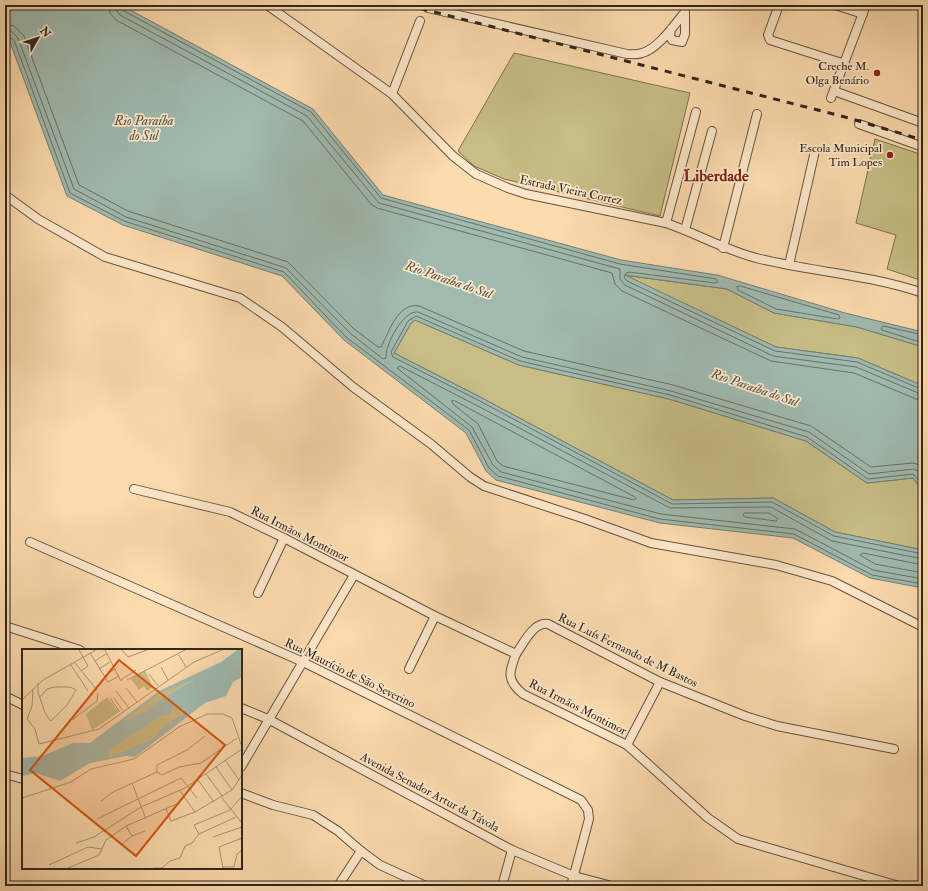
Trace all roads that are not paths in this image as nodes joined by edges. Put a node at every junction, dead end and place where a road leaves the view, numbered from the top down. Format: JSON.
{"nodes":[{"id":1,"x":267,"y":5,"type":"edge"},
{"id":2,"x":779,"y":5,"type":"edge"},
{"id":3,"x":835,"y":5,"type":"edge"},
{"id":4,"x":866,"y":5,"type":"edge"},
{"id":5,"x":428,"y":8,"type":"dead end"},
{"id":6,"x":686,"y":8,"type":"edge"},
{"id":7,"x":863,"y":14,"type":"junction"},
{"id":8,"x":420,"y":21,"type":"dead end"},
{"id":9,"x":671,"y":29,"type":"junction"},
{"id":10,"x":845,"y":64,"type":"junction"},
{"id":11,"x":392,"y":94,"type":"junction"},
{"id":12,"x":696,"y":112,"type":"dead end"},
{"id":13,"x":757,"y":114,"type":"dead end"},
{"id":14,"x":923,"y":123,"type":"edge"},
{"id":15,"x":859,"y":124,"type":"dead end"},
{"id":16,"x":712,"y":131,"type":"dead end"},
{"id":17,"x":923,"y":147,"type":"edge"},
{"id":18,"x":815,"y":151,"type":"dead end"},
{"id":19,"x":5,"y":195,"type":"edge"},
{"id":20,"x":666,"y":223,"type":"junction"},
{"id":21,"x":685,"y":230,"type":"junction"},
{"id":22,"x":724,"y":248,"type":"junction"},
{"id":23,"x":789,"y":265,"type":"junction"},
{"id":24,"x":923,"y":293,"type":"edge"},
{"id":25,"x":134,"y":490,"type":"dead end"},
{"id":26,"x":284,"y":538,"type":"junction"},
{"id":27,"x":30,"y":542,"type":"dead end"},
{"id":28,"x":354,"y":576,"type":"junction"},
{"id":29,"x":258,"y":593,"type":"dead end"},
{"id":30,"x":435,"y":616,"type":"junction"},
{"id":31,"x":5,"y":626,"type":"edge"},
{"id":32,"x":923,"y":627,"type":"edge"},
{"id":33,"x":77,"y":649,"type":"edge"},
{"id":34,"x":516,"y":654,"type":"junction"},
{"id":35,"x":303,"y":662,"type":"junction"},
{"id":36,"x":409,"y":668,"type":"dead end"},
{"id":37,"x":660,"y":682,"type":"junction"},
{"id":38,"x":5,"y":696,"type":"edge"},
{"id":39,"x":22,"y":704,"type":"edge"},
{"id":40,"x":242,"y":708,"type":"edge"},
{"id":41,"x":268,"y":720,"type":"junction"},
{"id":42,"x":627,"y":745,"type":"junction"},
{"id":43,"x":894,"y":749,"type":"dead end"},
{"id":44,"x":242,"y":765,"type":"edge"},
{"id":45,"x":5,"y":774,"type":"edge"},
{"id":46,"x":22,"y":779,"type":"edge"},
{"id":47,"x":242,"y":793,"type":"edge"},
{"id":48,"x":512,"y":850,"type":"junction"},
{"id":49,"x":361,"y":851,"type":"junction"},
{"id":50,"x":574,"y":876,"type":"junction"},
{"id":51,"x":338,"y":886,"type":"edge"},
{"id":52,"x":426,"y":886,"type":"edge"},
{"id":53,"x":502,"y":886,"type":"edge"},
{"id":54,"x":571,"y":886,"type":"edge"},
{"id":55,"x":612,"y":886,"type":"edge"},
{"id":56,"x":899,"y":886,"type":"edge"}],
"edges":[{"from":1,"to":11,"type":"street","name":"Estrada Vieira Cortez"},
{"from":2,"to":10,"type":"street"},
{"from":3,"to":7,"type":"street"},
{"from":4,"to":7,"type":"street"},
{"from":5,"to":9,"type":"street"},
{"from":6,"to":9,"type":"street"},
{"from":6,"to":9,"type":"street"},
{"from":7,"to":10,"type":"street"},
{"from":8,"to":11,"type":"street"},
{"from":10,"to":14,"type":"street"},
{"from":11,"to":20,"type":"street","name":"Estrada Vieira Cortez"},
{"from":12,"to":20,"type":"street"},
{"from":13,"to":22,"type":"street"},
{"from":15,"to":17,"type":"street"},
{"from":16,"to":21,"type":"street"},
{"from":18,"to":23,"type":"street"},
{"from":19,"to":32,"type":"street"},
{"from":20,"to":21,"type":"street","name":"Estrada Vieira Cortez"},
{"from":21,"to":22,"type":"street","name":"Estrada Vieira Cortez"},
{"from":22,"to":23,"type":"street","name":"Estrada Vieira Cortez"},
{"from":23,"to":24,"type":"street","name":"Estrada Vieira Cortez"},
{"from":25,"to":26,"type":"street","name":"Rua Irmãos Montimor"},
{"from":26,"to":28,"type":"street","name":"Rua Irmãos Montimor"},
{"from":26,"to":29,"type":"street"},
{"from":27,"to":35,"type":"street","name":"Rua Maurício de São Severino"},
{"from":28,"to":30,"type":"street","name":"Rua Irmãos Montimor"},
{"from":28,"to":35,"type":"street"},
{"from":30,"to":34,"type":"street","name":"Rua Irmãos Montimor"},
{"from":30,"to":36,"type":"street"},
{"from":31,"to":33,"type":"street"},
{"from":34,"to":37,"type":"street","name":"Rua Luís Fernando de M Bastos"},
{"from":34,"to":42,"type":"street","name":"Rua Irmãos Montimor"},
{"from":35,"to":41,"type":"street"},
{"from":35,"to":50,"type":"street","name":"Rua Maurício de São Severino"},
{"from":37,"to":42,"type":"street"},
{"from":37,"to":43,"type":"street","name":"Rua Luís Fernando de M Bastos"},
{"from":38,"to":39,"type":"street"},
{"from":40,"to":41,"type":"street","name":"Avenida Senador Artur da Távola"},
{"from":41,"to":44,"type":"street"},
{"from":41,"to":48,"type":"street","name":"Avenida Senador Artur da Távola"},
{"from":42,"to":56,"type":"street","name":"Rua Irmãos Montimor"},
{"from":45,"to":46,"type":"street"},
{"from":47,"to":49,"type":"street"},
{"from":48,"to":50,"type":"street","name":"Avenida Senador Artur da Távola"},
{"from":48,"to":53,"type":"street"},
{"from":49,"to":51,"type":"street"},
{"from":49,"to":52,"type":"street"},
{"from":50,"to":54,"type":"street","name":"Rua Maurício de São Severino"},
{"from":50,"to":55,"type":"street","name":"Avenida Senador Artur da Távola"}]}
